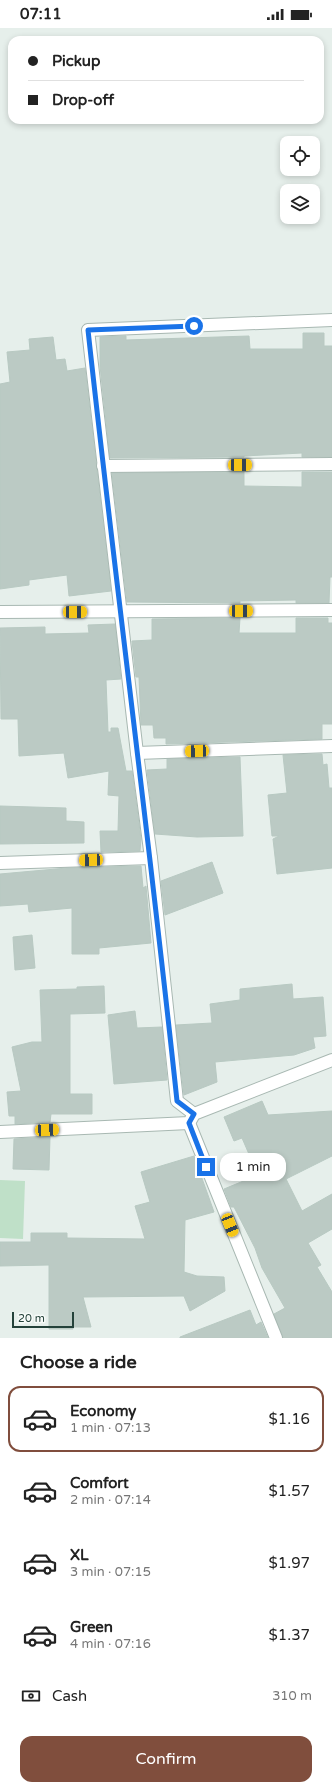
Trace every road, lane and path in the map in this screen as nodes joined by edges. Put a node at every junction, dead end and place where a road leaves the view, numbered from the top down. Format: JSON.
{"nodes":[{"id":1,"x":332,"y":320,"type":"edge"},
{"id":2,"x":332,"y":464,"type":"edge"},
{"id":3,"x":103,"y":466,"type":"junction"},
{"id":4,"x":332,"y":610,"type":"edge"},
{"id":5,"x":0,"y":612,"type":"edge"},
{"id":6,"x":120,"y":612,"type":"junction"},
{"id":7,"x":332,"y":746,"type":"edge"},
{"id":8,"x":137,"y":753,"type":"junction"},
{"id":9,"x":151,"y":858,"type":"junction"},
{"id":10,"x":0,"y":863,"type":"edge"},
{"id":11,"x":332,"y":1060,"type":"edge"},
{"id":12,"x":192,"y":1119,"type":"junction"},
{"id":13,"x":0,"y":1132,"type":"edge"},
{"id":14,"x":276,"y":1338,"type":"edge"}],
"edges":[{"from":1,"to":3,"type":"street"},
{"from":2,"to":3,"type":"street"},
{"from":3,"to":6,"type":"street"},
{"from":4,"to":6,"type":"street"},
{"from":5,"to":6,"type":"street"},
{"from":6,"to":8,"type":"street"},
{"from":7,"to":8,"type":"street"},
{"from":8,"to":9,"type":"street"},
{"from":9,"to":10,"type":"street"},
{"from":9,"to":12,"type":"street"},
{"from":11,"to":12,"type":"street"},
{"from":12,"to":13,"type":"street"},
{"from":12,"to":14,"type":"street"}]}
